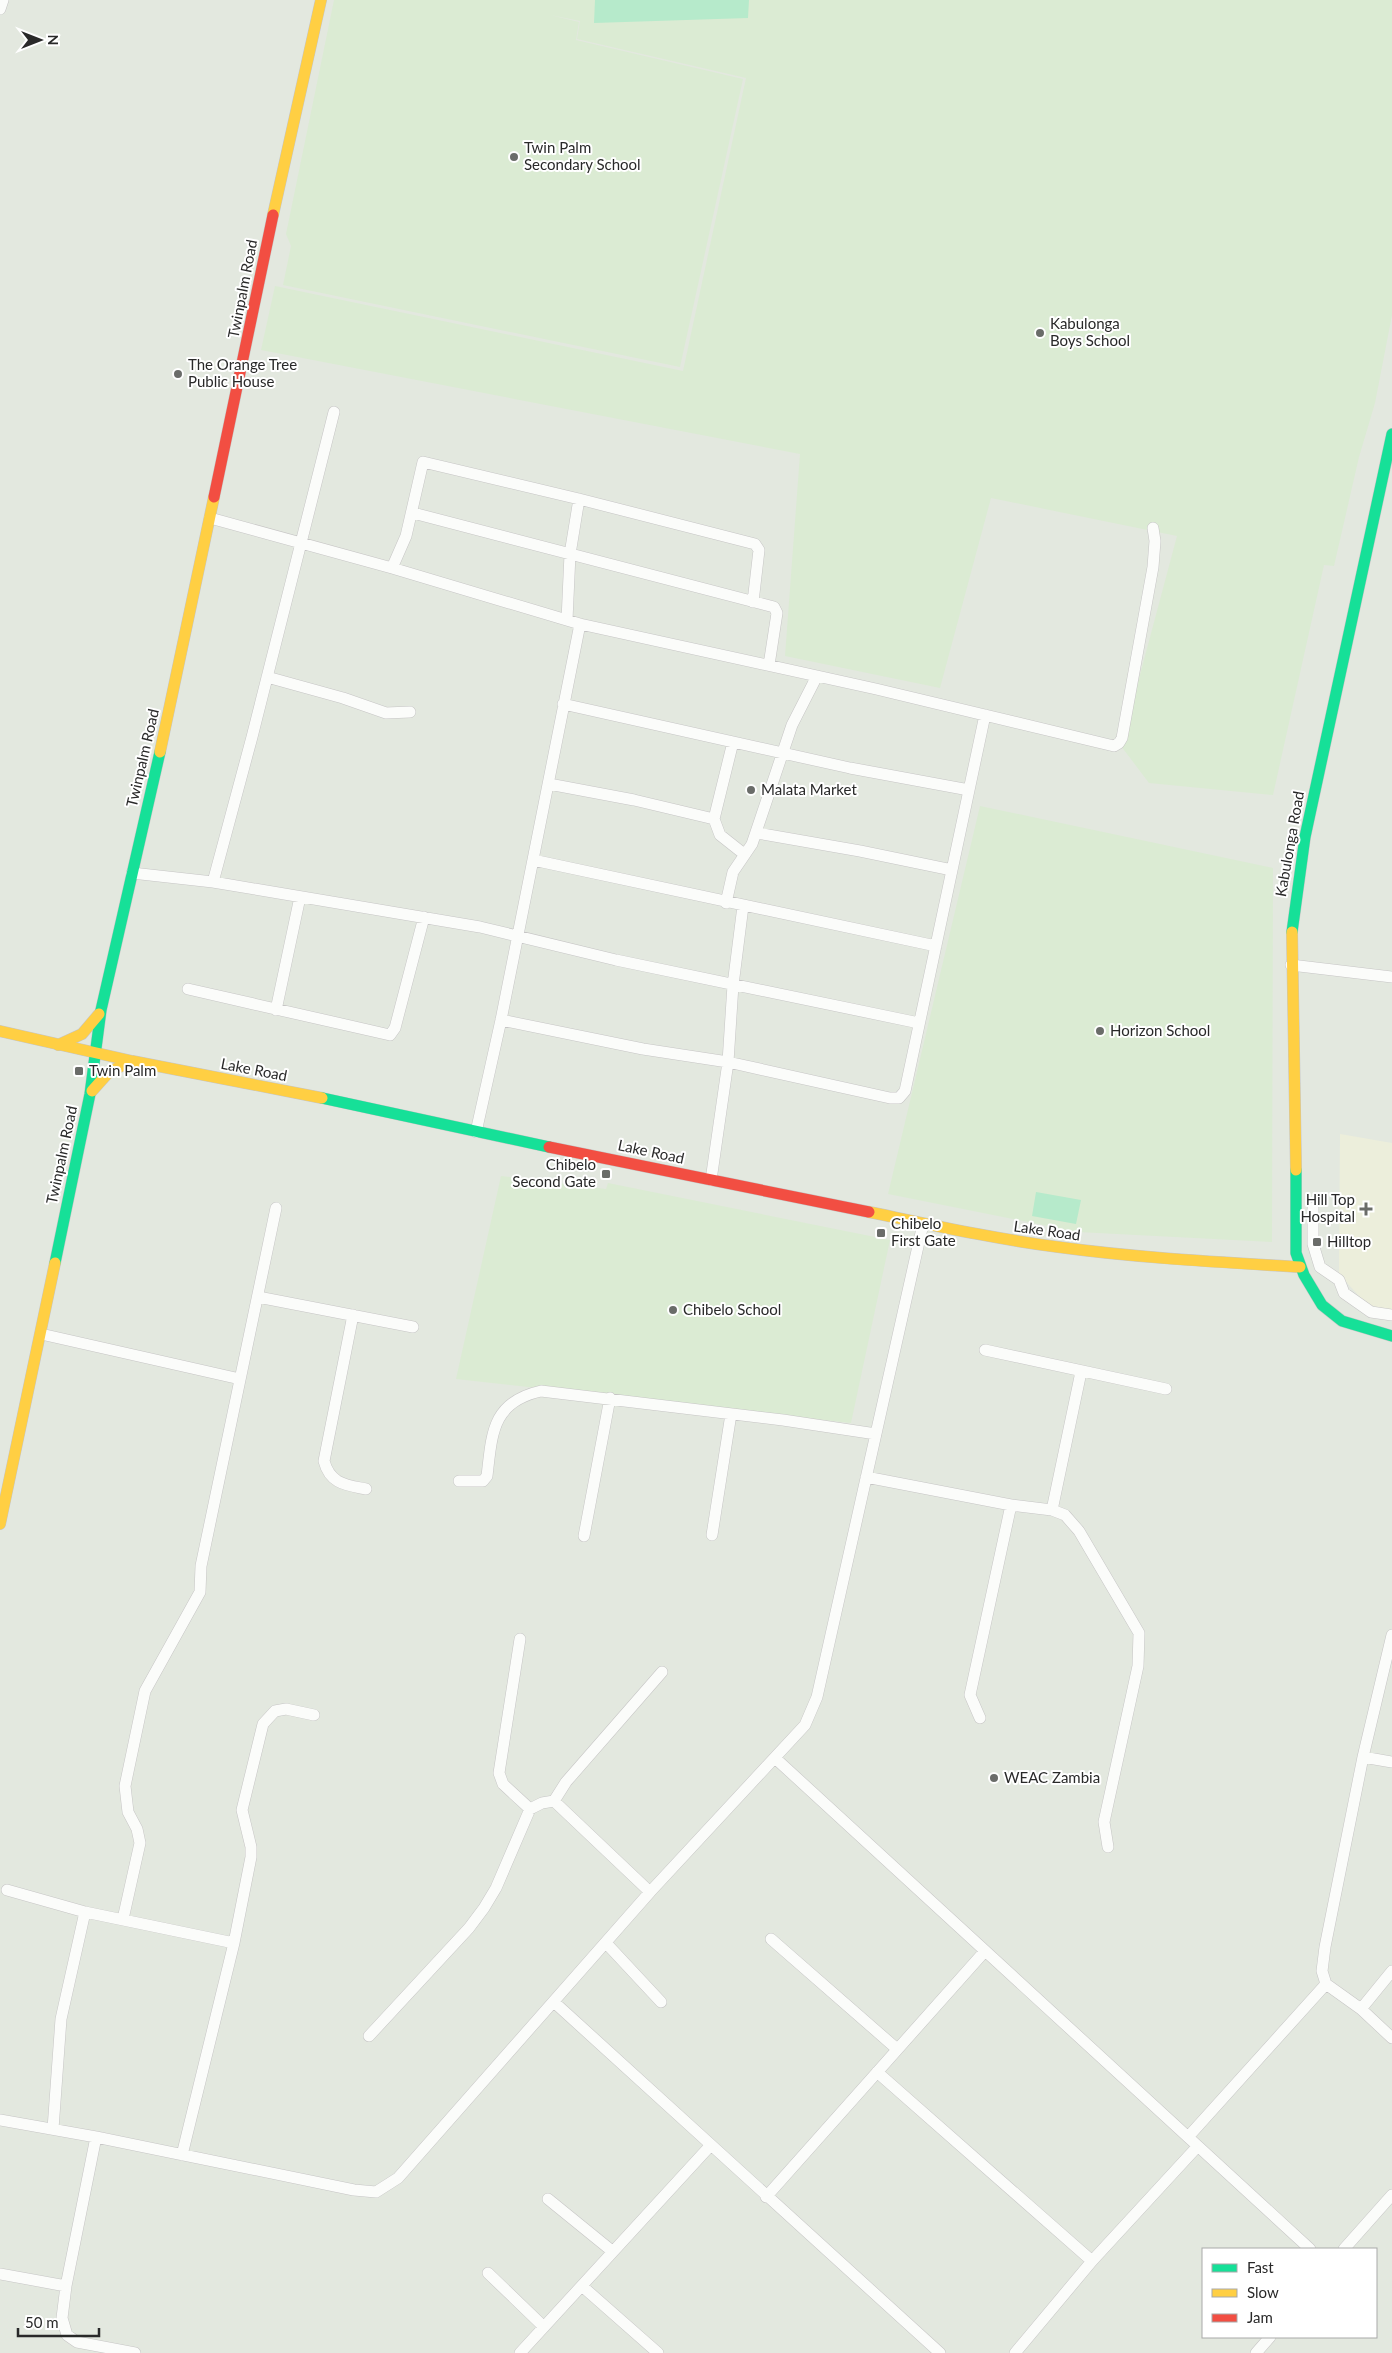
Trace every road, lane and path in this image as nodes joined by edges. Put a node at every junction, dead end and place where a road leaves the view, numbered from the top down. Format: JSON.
{"nodes":[{"id":1,"x":3,"y":0,"type":"edge"},
{"id":2,"x":320,"y":0,"type":"edge"},
{"id":3,"x":0,"y":10,"type":"edge"},
{"id":4,"x":334,"y":412,"type":"dead end"},
{"id":5,"x":1392,"y":434,"type":"edge"},
{"id":6,"x":579,"y":498,"type":"junction"},
{"id":7,"x":413,"y":513,"type":"junction"},
{"id":8,"x":210,"y":518,"type":"junction"},
{"id":9,"x":1153,"y":528,"type":"dead end"},
{"id":10,"x":301,"y":543,"type":"junction"},
{"id":11,"x":570,"y":554,"type":"junction"},
{"id":12,"x":392,"y":568,"type":"junction"},
{"id":13,"x":753,"y":602,"type":"junction"},
{"id":14,"x":567,"y":620,"type":"junction"},
{"id":15,"x":580,"y":624,"type":"junction"},
{"id":16,"x":769,"y":665,"type":"junction"},
{"id":17,"x":817,"y":676,"type":"junction"},
{"id":18,"x":266,"y":678,"type":"junction"},
{"id":19,"x":564,"y":704,"type":"junction"},
{"id":20,"x":410,"y":712,"type":"dead end"},
{"id":21,"x":985,"y":715,"type":"junction"},
{"id":22,"x":733,"y":742,"type":"junction"},
{"id":23,"x":782,"y":753,"type":"junction"},
{"id":24,"x":549,"y":784,"type":"junction"},
{"id":25,"x":969,"y":790,"type":"junction"},
{"id":26,"x":714,"y":819,"type":"junction"},
{"id":27,"x":756,"y":834,"type":"junction"},
{"id":28,"x":744,"y":854,"type":"junction"},
{"id":29,"x":533,"y":860,"type":"junction"},
{"id":30,"x":952,"y":870,"type":"junction"},
{"id":31,"x":132,"y":873,"type":"junction"},
{"id":32,"x":213,"y":882,"type":"junction"},
{"id":33,"x":300,"y":897,"type":"junction"},
{"id":34,"x":726,"y":903,"type":"junction"},
{"id":35,"x":743,"y":906,"type":"junction"},
{"id":36,"x":424,"y":917,"type":"junction"},
{"id":37,"x":518,"y":938,"type":"junction"},
{"id":38,"x":936,"y":946,"type":"junction"},
{"id":39,"x":1291,"y":965,"type":"junction"},
{"id":40,"x":1392,"y":977,"type":"edge"},
{"id":41,"x":733,"y":985,"type":"junction"},
{"id":42,"x":188,"y":989,"type":"dead end"},
{"id":43,"x":100,"y":1010,"type":"junction"},
{"id":44,"x":276,"y":1010,"type":"junction"},
{"id":45,"x":501,"y":1020,"type":"junction"},
{"id":46,"x":919,"y":1023,"type":"junction"},
{"id":47,"x":0,"y":1031,"type":"edge"},
{"id":48,"x":58,"y":1045,"type":"junction"},
{"id":49,"x":95,"y":1052,"type":"junction"},
{"id":50,"x":132,"y":1061,"type":"junction"},
{"id":51,"x":728,"y":1062,"type":"junction"},
{"id":52,"x":90,"y":1094,"type":"junction"},
{"id":53,"x":476,"y":1132,"type":"junction"},
{"id":54,"x":711,"y":1180,"type":"junction"},
{"id":55,"x":276,"y":1208,"type":"dead end"},
{"id":56,"x":1313,"y":1208,"type":"dead end"},
{"id":57,"x":922,"y":1224,"type":"junction"},
{"id":58,"x":1300,"y":1267,"type":"junction"},
{"id":59,"x":258,"y":1297,"type":"junction"},
{"id":60,"x":353,"y":1315,"type":"junction"},
{"id":61,"x":1392,"y":1315,"type":"edge"},
{"id":62,"x":413,"y":1327,"type":"dead end"},
{"id":63,"x":41,"y":1334,"type":"junction"},
{"id":64,"x":1392,"y":1336,"type":"edge"},
{"id":65,"x":985,"y":1350,"type":"dead end"},
{"id":66,"x":1081,"y":1372,"type":"junction"},
{"id":67,"x":240,"y":1379,"type":"junction"},
{"id":68,"x":1166,"y":1389,"type":"dead end"},
{"id":69,"x":610,"y":1398,"type":"junction"},
{"id":70,"x":731,"y":1414,"type":"junction"},
{"id":71,"x":876,"y":1434,"type":"junction"},
{"id":72,"x":866,"y":1477,"type":"junction"},
{"id":73,"x":458,"y":1481,"type":"dead end"},
{"id":74,"x":366,"y":1489,"type":"dead end"},
{"id":75,"x":1011,"y":1505,"type":"junction"},
{"id":76,"x":1052,"y":1510,"type":"junction"},
{"id":77,"x":0,"y":1524,"type":"edge"},
{"id":78,"x":712,"y":1535,"type":"dead end"},
{"id":79,"x":584,"y":1536,"type":"dead end"},
{"id":80,"x":1392,"y":1635,"type":"edge"},
{"id":81,"x":520,"y":1639,"type":"dead end"},
{"id":82,"x":662,"y":1672,"type":"dead end"},
{"id":83,"x":314,"y":1715,"type":"dead end"},
{"id":84,"x":980,"y":1718,"type":"dead end"},
{"id":85,"x":1363,"y":1757,"type":"junction"},
{"id":86,"x":776,"y":1758,"type":"junction"},
{"id":87,"x":1392,"y":1762,"type":"edge"},
{"id":88,"x":554,"y":1801,"type":"junction"},
{"id":89,"x":530,"y":1809,"type":"junction"},
{"id":90,"x":1108,"y":1847,"type":"dead end"},
{"id":91,"x":6,"y":1890,"type":"dead end"},
{"id":92,"x":650,"y":1892,"type":"junction"},
{"id":93,"x":85,"y":1912,"type":"junction"},
{"id":94,"x":122,"y":1919,"type":"junction"},
{"id":95,"x":771,"y":1939,"type":"dead end"},
{"id":96,"x":234,"y":1943,"type":"junction"},
{"id":97,"x":606,"y":1943,"type":"junction"},
{"id":98,"x":985,"y":1951,"type":"junction"},
{"id":99,"x":1392,"y":1971,"type":"edge"},
{"id":100,"x":1326,"y":1984,"type":"junction"},
{"id":101,"x":661,"y":2002,"type":"dead end"},
{"id":102,"x":555,"y":2003,"type":"junction"},
{"id":103,"x":1360,"y":2009,"type":"junction"},
{"id":104,"x":369,"y":2036,"type":"dead end"},
{"id":105,"x":1392,"y":2038,"type":"edge"},
{"id":106,"x":897,"y":2050,"type":"junction"},
{"id":107,"x":877,"y":2072,"type":"junction"},
{"id":108,"x":0,"y":2120,"type":"edge"},
{"id":109,"x":53,"y":2129,"type":"junction"},
{"id":110,"x":96,"y":2137,"type":"junction"},
{"id":111,"x":1188,"y":2137,"type":"junction"},
{"id":112,"x":710,"y":2146,"type":"junction"},
{"id":113,"x":1197,"y":2147,"type":"junction"},
{"id":114,"x":182,"y":2155,"type":"junction"},
{"id":115,"x":1392,"y":2195,"type":"edge"},
{"id":116,"x":766,"y":2197,"type":"junction"},
{"id":117,"x":548,"y":2199,"type":"dead end"},
{"id":118,"x":1309,"y":2248,"type":"edge"},
{"id":119,"x":1345,"y":2248,"type":"edge"},
{"id":120,"x":612,"y":2251,"type":"junction"},
{"id":121,"x":1092,"y":2261,"type":"junction"},
{"id":122,"x":488,"y":2273,"type":"dead end"},
{"id":123,"x":0,"y":2274,"type":"edge"},
{"id":124,"x":66,"y":2286,"type":"junction"},
{"id":125,"x":582,"y":2286,"type":"junction"},
{"id":126,"x":544,"y":2327,"type":"junction"},
{"id":127,"x":1269,"y":2338,"type":"edge"},
{"id":128,"x":97,"y":2350,"type":"edge"},
{"id":129,"x":135,"y":2353,"type":"edge"},
{"id":130,"x":520,"y":2353,"type":"edge"},
{"id":131,"x":658,"y":2353,"type":"edge"},
{"id":132,"x":940,"y":2353,"type":"edge"},
{"id":133,"x":1015,"y":2353,"type":"edge"},
{"id":134,"x":1256,"y":2353,"type":"edge"}],
"edges":[{"from":1,"to":3,"type":"street"},
{"from":2,"to":8,"type":"main road","name":"Twinpalm Road"},
{"from":4,"to":10,"type":"street"},
{"from":5,"to":39,"type":"main road","name":"Kabulonga Road"},
{"from":6,"to":7,"type":"street"},
{"from":6,"to":11,"type":"street"},
{"from":6,"to":13,"type":"street"},
{"from":7,"to":11,"type":"street"},
{"from":7,"to":12,"type":"street"},
{"from":8,"to":10,"type":"street"},
{"from":8,"to":31,"type":"main road","name":"Twinpalm Road"},
{"from":9,"to":21,"type":"street"},
{"from":10,"to":12,"type":"street"},
{"from":10,"to":18,"type":"street"},
{"from":11,"to":13,"type":"street"},
{"from":11,"to":14,"type":"street"},
{"from":12,"to":14,"type":"street"},
{"from":13,"to":16,"type":"street"},
{"from":14,"to":15,"type":"street"},
{"from":15,"to":16,"type":"street"},
{"from":15,"to":19,"type":"street"},
{"from":16,"to":17,"type":"street"},
{"from":17,"to":21,"type":"street"},
{"from":17,"to":23,"type":"street"},
{"from":18,"to":20,"type":"street"},
{"from":18,"to":32,"type":"street"},
{"from":19,"to":22,"type":"street"},
{"from":19,"to":24,"type":"street"},
{"from":21,"to":25,"type":"street"},
{"from":22,"to":23,"type":"street"},
{"from":22,"to":26,"type":"street"},
{"from":23,"to":25,"type":"street"},
{"from":23,"to":27,"type":"street"},
{"from":24,"to":26,"type":"street"},
{"from":24,"to":29,"type":"street"},
{"from":25,"to":30,"type":"street"},
{"from":26,"to":28,"type":"street"},
{"from":27,"to":28,"type":"street"},
{"from":27,"to":30,"type":"street"},
{"from":28,"to":34,"type":"street"},
{"from":29,"to":34,"type":"street"},
{"from":29,"to":37,"type":"street"},
{"from":30,"to":38,"type":"street"},
{"from":31,"to":32,"type":"street"},
{"from":31,"to":43,"type":"main road","name":"Twinpalm Road"},
{"from":32,"to":33,"type":"street"},
{"from":33,"to":36,"type":"street"},
{"from":33,"to":44,"type":"street"},
{"from":34,"to":35,"type":"street"},
{"from":35,"to":38,"type":"street"},
{"from":35,"to":41,"type":"street"},
{"from":36,"to":37,"type":"street"},
{"from":36,"to":44,"type":"street"},
{"from":37,"to":41,"type":"street"},
{"from":37,"to":45,"type":"street"},
{"from":38,"to":46,"type":"street"},
{"from":39,"to":40,"type":"street"},
{"from":39,"to":58,"type":"main road","name":"Kabulonga Road"},
{"from":41,"to":46,"type":"street"},
{"from":41,"to":51,"type":"street"},
{"from":42,"to":44,"type":"street"},
{"from":43,"to":48,"type":"main road"},
{"from":43,"to":49,"type":"main road","name":"Twinpalm Road"},
{"from":45,"to":51,"type":"street"},
{"from":45,"to":53,"type":"street"},
{"from":46,"to":51,"type":"street"},
{"from":47,"to":48,"type":"main road","name":"Lake Road"},
{"from":48,"to":49,"type":"main road","name":"Lake Road"},
{"from":49,"to":50,"type":"main road","name":"Lake Road"},
{"from":49,"to":52,"type":"main road","name":"Twinpalm Road"},
{"from":50,"to":52,"type":"main road"},
{"from":50,"to":53,"type":"main road","name":"Lake Road"},
{"from":51,"to":54,"type":"street"},
{"from":52,"to":63,"type":"main road","name":"Twinpalm Road"},
{"from":53,"to":54,"type":"main road","name":"Lake Road"},
{"from":54,"to":57,"type":"main road","name":"Lake Road"},
{"from":55,"to":59,"type":"street"},
{"from":56,"to":61,"type":"street"},
{"from":57,"to":58,"type":"main road","name":"Lake Road"},
{"from":57,"to":71,"type":"street"},
{"from":58,"to":64,"type":"main road","name":"Kabulonga Road"},
{"from":59,"to":60,"type":"street"},
{"from":59,"to":67,"type":"street"},
{"from":60,"to":62,"type":"street"},
{"from":60,"to":74,"type":"street"},
{"from":63,"to":67,"type":"street"},
{"from":63,"to":77,"type":"main road","name":"Twinpalm Road"},
{"from":65,"to":66,"type":"street"},
{"from":66,"to":68,"type":"street"},
{"from":66,"to":76,"type":"street"},
{"from":67,"to":94,"type":"street"},
{"from":69,"to":70,"type":"street"},
{"from":69,"to":73,"type":"street"},
{"from":69,"to":79,"type":"street"},
{"from":70,"to":71,"type":"street"},
{"from":70,"to":78,"type":"street"},
{"from":71,"to":72,"type":"street"},
{"from":72,"to":75,"type":"street"},
{"from":72,"to":86,"type":"street"},
{"from":75,"to":76,"type":"street"},
{"from":75,"to":84,"type":"street"},
{"from":76,"to":90,"type":"street"},
{"from":80,"to":85,"type":"street"},
{"from":81,"to":89,"type":"street"},
{"from":82,"to":88,"type":"street"},
{"from":83,"to":96,"type":"street"},
{"from":85,"to":87,"type":"street"},
{"from":85,"to":100,"type":"street"},
{"from":86,"to":92,"type":"street"},
{"from":86,"to":98,"type":"street"},
{"from":88,"to":89,"type":"street"},
{"from":88,"to":92,"type":"street"},
{"from":89,"to":104,"type":"street"},
{"from":91,"to":93,"type":"street"},
{"from":92,"to":97,"type":"street"},
{"from":93,"to":94,"type":"street"},
{"from":93,"to":109,"type":"street"},
{"from":94,"to":96,"type":"street"},
{"from":95,"to":106,"type":"street"},
{"from":96,"to":114,"type":"street"},
{"from":97,"to":101,"type":"street"},
{"from":97,"to":102,"type":"street"},
{"from":98,"to":106,"type":"street"},
{"from":98,"to":111,"type":"street"},
{"from":99,"to":103,"type":"street"},
{"from":100,"to":103,"type":"street"},
{"from":100,"to":111,"type":"street"},
{"from":102,"to":112,"type":"street"},
{"from":102,"to":114,"type":"street"},
{"from":103,"to":105,"type":"street"},
{"from":106,"to":107,"type":"street"},
{"from":107,"to":116,"type":"street"},
{"from":107,"to":121,"type":"street"},
{"from":108,"to":109,"type":"street"},
{"from":109,"to":110,"type":"street"},
{"from":110,"to":114,"type":"street"},
{"from":110,"to":124,"type":"street"},
{"from":111,"to":113,"type":"street"},
{"from":112,"to":116,"type":"street"},
{"from":112,"to":120,"type":"street"},
{"from":113,"to":118,"type":"street"},
{"from":113,"to":121,"type":"street"},
{"from":115,"to":119,"type":"street"},
{"from":116,"to":132,"type":"street"},
{"from":117,"to":120,"type":"street"},
{"from":120,"to":125,"type":"street"},
{"from":121,"to":133,"type":"street"},
{"from":122,"to":126,"type":"street"},
{"from":123,"to":124,"type":"street"},
{"from":124,"to":128,"type":"street"},
{"from":125,"to":126,"type":"street"},
{"from":125,"to":131,"type":"street"},
{"from":126,"to":130,"type":"street"},
{"from":127,"to":134,"type":"street"},
{"from":128,"to":129,"type":"street"}]}
